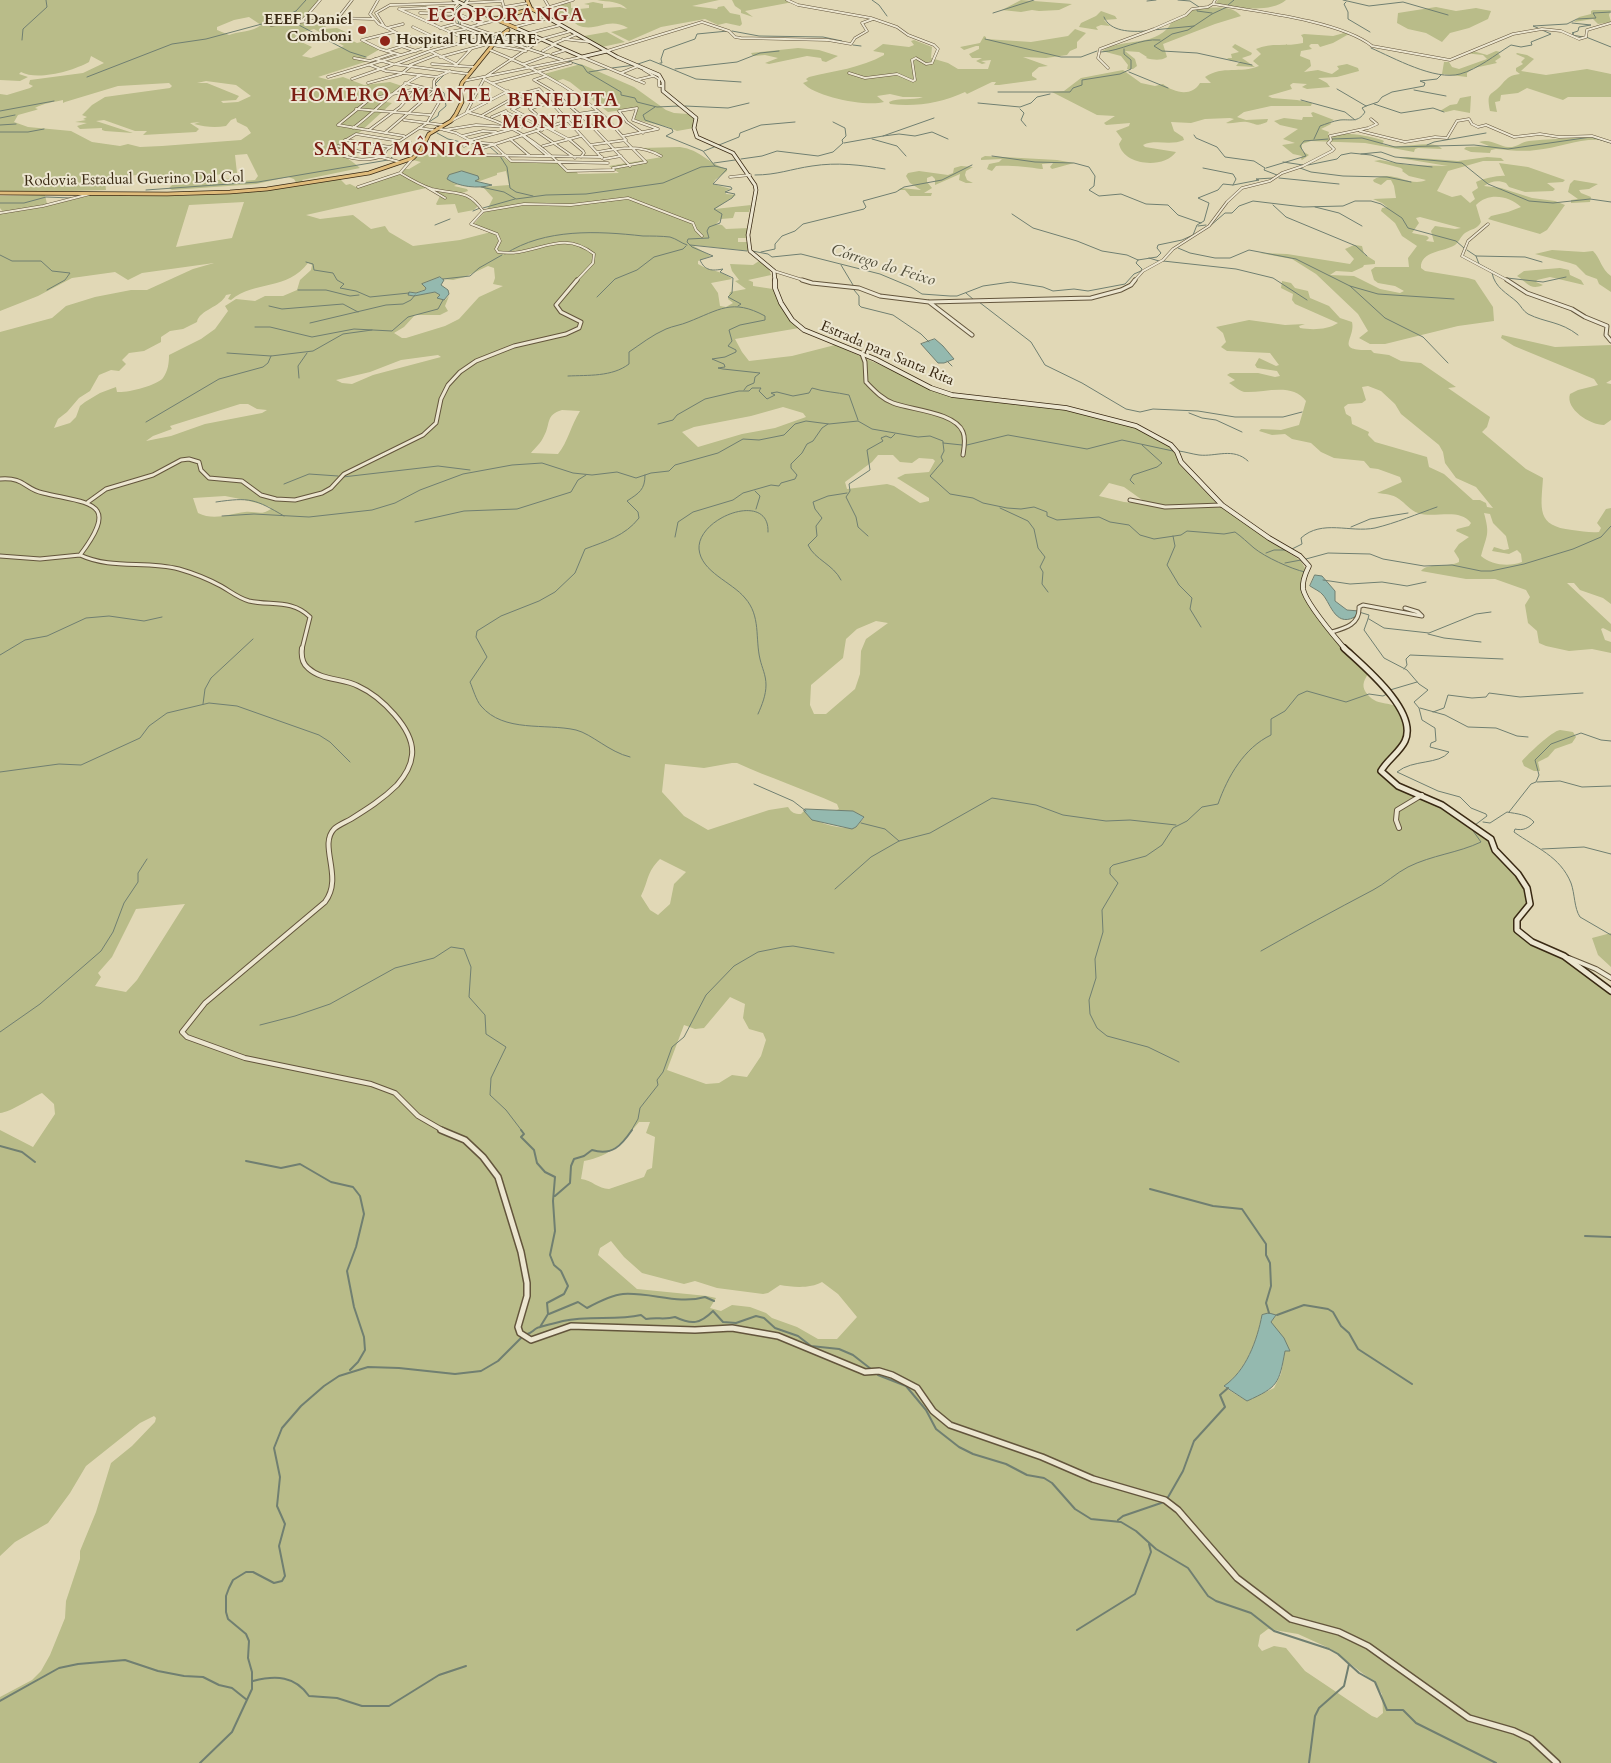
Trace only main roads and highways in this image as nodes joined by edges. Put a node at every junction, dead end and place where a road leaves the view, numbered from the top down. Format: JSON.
{"nodes":[{"id":1,"x":455,"y":1,"type":"edge"},
{"id":2,"x":528,"y":2,"type":"edge"},
{"id":3,"x":466,"y":3,"type":"edge"},
{"id":4,"x":531,"y":9,"type":"junction"},
{"id":5,"x":536,"y":11,"type":"junction"},
{"id":6,"x":497,"y":20,"type":"junction"},
{"id":7,"x":516,"y":28,"type":"junction"},
{"id":8,"x":606,"y":51,"type":"junction"},
{"id":9,"x":0,"y":193,"type":"edge"},
{"id":10,"x":1611,"y":991,"type":"edge"}],
"edges":[{"from":1,"to":3,"type":"main road"},
{"from":2,"to":4,"type":"main road"},
{"from":3,"to":6,"type":"main road"},
{"from":4,"to":5,"type":"main road"},
{"from":4,"to":6,"type":"main road"},
{"from":5,"to":6,"type":"main road"},
{"from":5,"to":8,"type":"main road"},
{"from":6,"to":7,"type":"main road"},
{"from":7,"to":8,"type":"main road"},
{"from":7,"to":9,"type":"main road","name":"Rodovia Estadual Guerino Dal Col"},
{"from":8,"to":10,"type":"main road","name":"Estrada para Santa Rita"}]}
